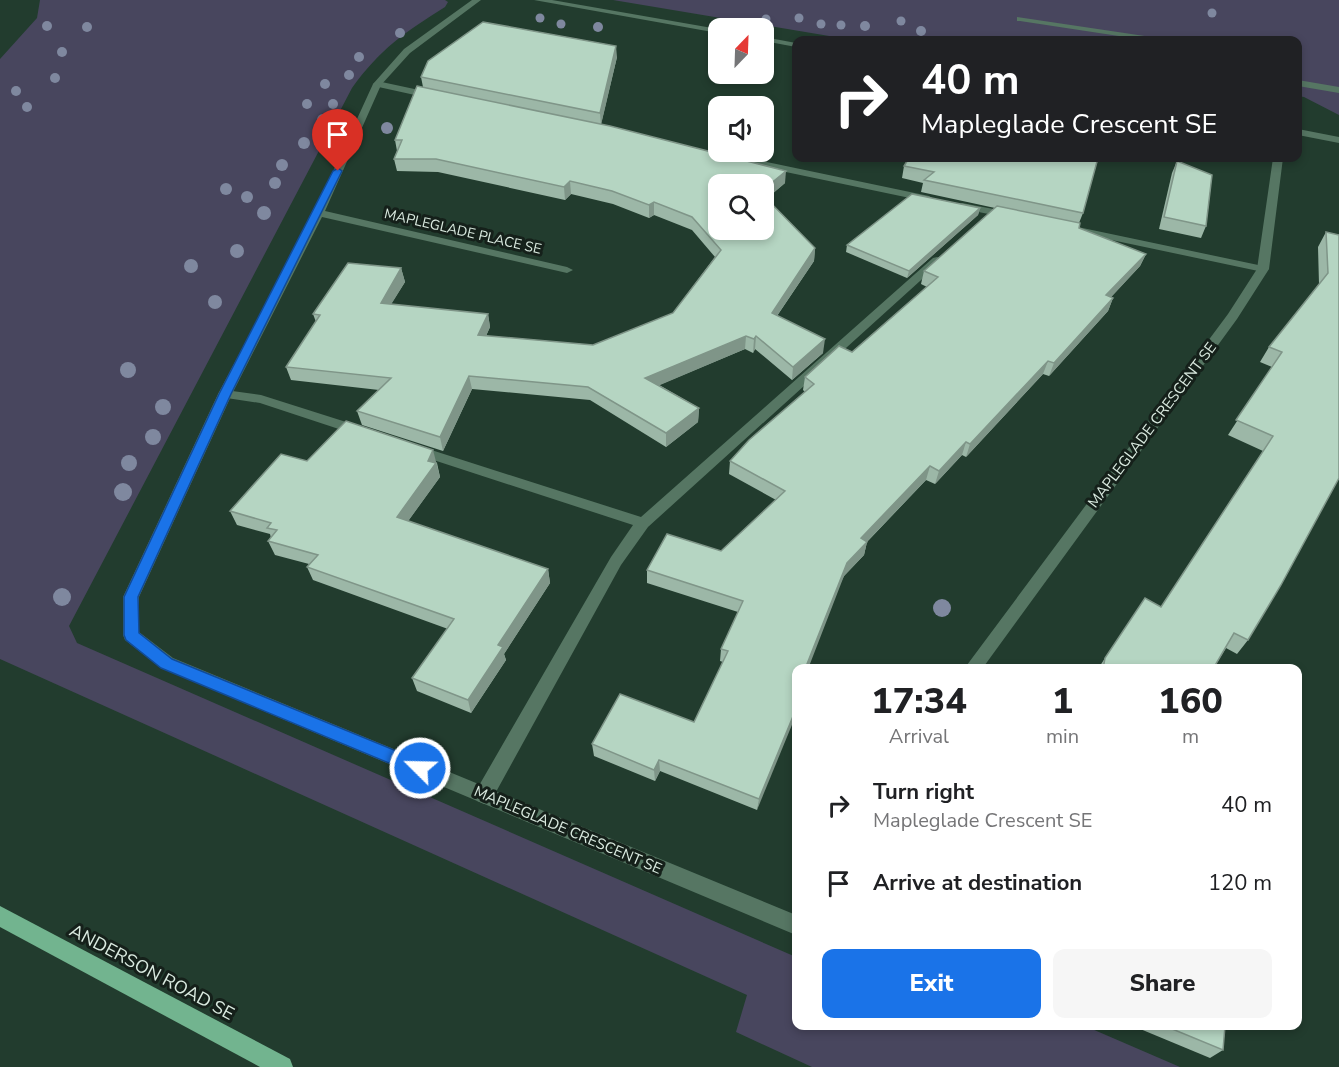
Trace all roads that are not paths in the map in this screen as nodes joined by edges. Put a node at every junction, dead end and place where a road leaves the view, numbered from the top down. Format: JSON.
{"nodes":[{"id":1,"x":477,"y":0,"type":"edge"},
{"id":2,"x":538,"y":0,"type":"edge"},
{"id":3,"x":1020,"y":19,"type":"dead end"},
{"id":4,"x":708,"y":29,"type":"edge"},
{"id":5,"x":1132,"y":36,"type":"edge"},
{"id":6,"x":774,"y":41,"type":"edge"},
{"id":7,"x":792,"y":44,"type":"edge"},
{"id":8,"x":377,"y":84,"type":"junction"},
{"id":9,"x":1302,"y":84,"type":"edge"},
{"id":10,"x":1339,"y":90,"type":"edge"},
{"id":11,"x":447,"y":99,"type":"edge"},
{"id":12,"x":1302,"y":133,"type":"edge"},
{"id":13,"x":1339,"y":140,"type":"edge"},
{"id":14,"x":754,"y":162,"type":"edge"},
{"id":15,"x":1277,"y":162,"type":"edge"},
{"id":16,"x":945,"y":202,"type":"edge"},
{"id":17,"x":956,"y":204,"type":"edge"},
{"id":18,"x":991,"y":212,"type":"junction"},
{"id":19,"x":318,"y":213,"type":"junction"},
{"id":20,"x":1025,"y":219,"type":"edge"},
{"id":21,"x":1059,"y":226,"type":"edge"},
{"id":22,"x":973,"y":228,"type":"edge"},
{"id":23,"x":946,"y":252,"type":"edge"},
{"id":24,"x":1263,"y":269,"type":"junction"},
{"id":25,"x":567,"y":270,"type":"dead end"},
{"id":26,"x":225,"y":394,"type":"junction"},
{"id":27,"x":373,"y":435,"type":"edge"},
{"id":28,"x":407,"y":446,"type":"edge"},
{"id":29,"x":643,"y":523,"type":"junction"},
{"id":30,"x":976,"y":664,"type":"edge"},
{"id":31,"x":484,"y":795,"type":"junction"},
{"id":32,"x":0,"y":916,"type":"edge"},
{"id":33,"x":792,"y":922,"type":"edge"},
{"id":34,"x":282,"y":1067,"type":"edge"}],
"edges":[{"from":1,"to":8,"type":"street","name":"MAPLEGLADE CRESCENT SE"},
{"from":2,"to":4,"type":"street"},
{"from":3,"to":5,"type":"street"},
{"from":6,"to":7,"type":"street"},
{"from":8,"to":11,"type":"street"},
{"from":8,"to":19,"type":"street","name":"MAPLEGLADE CRESCENT SE"},
{"from":9,"to":10,"type":"street"},
{"from":12,"to":13,"type":"street"},
{"from":14,"to":16,"type":"street"},
{"from":15,"to":24,"type":"street","name":"MAPLEGLADE CRESCENT SE"},
{"from":17,"to":18,"type":"street"},
{"from":18,"to":20,"type":"street"},
{"from":18,"to":22,"type":"street"},
{"from":19,"to":25,"type":"street","name":"MAPLEGLADE PLACE SE"},
{"from":19,"to":26,"type":"street","name":"MAPLEGLADE CRESCENT SE"},
{"from":21,"to":24,"type":"street"},
{"from":23,"to":29,"type":"street"},
{"from":24,"to":30,"type":"street","name":"MAPLEGLADE CRESCENT SE"},
{"from":26,"to":27,"type":"street"},
{"from":26,"to":31,"type":"street","name":"MAPLEGLADE CRESCENT SE"},
{"from":28,"to":29,"type":"street"},
{"from":29,"to":31,"type":"street"},
{"from":31,"to":33,"type":"street","name":"MAPLEGLADE CRESCENT SE"},
{"from":32,"to":34,"type":"main road","name":"ANDERSON ROAD SE"}]}
